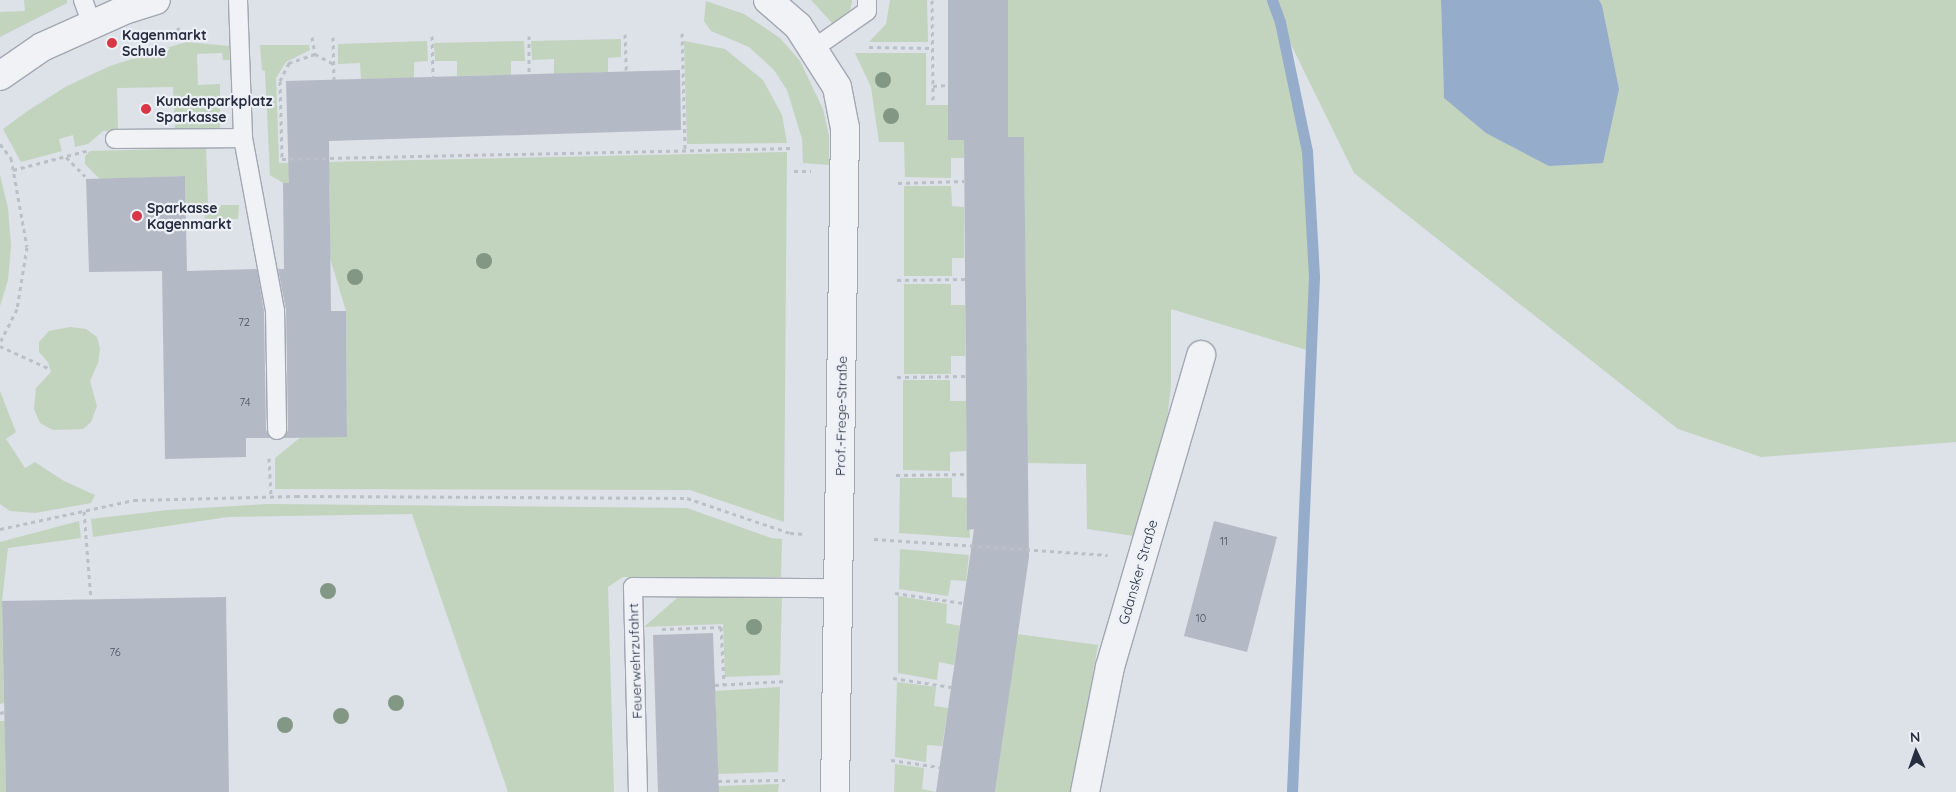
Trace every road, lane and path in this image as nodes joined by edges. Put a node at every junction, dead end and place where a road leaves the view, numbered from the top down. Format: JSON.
{"nodes":[{"id":1,"x":156,"y":0,"type":"edge"},
{"id":2,"x":238,"y":0,"type":"edge"},
{"id":3,"x":768,"y":0,"type":"edge"},
{"id":4,"x":867,"y":0,"type":"edge"},
{"id":5,"x":932,"y":0,"type":"edge"},
{"id":6,"x":87,"y":12,"type":"edge"},
{"id":7,"x":682,"y":33,"type":"dead end"},
{"id":8,"x":625,"y":34,"type":"dead end"},
{"id":9,"x":432,"y":36,"type":"dead end"},
{"id":10,"x":529,"y":36,"type":"dead end"},
{"id":11,"x":312,"y":37,"type":"dead end"},
{"id":12,"x":333,"y":37,"type":"dead end"},
{"id":13,"x":863,"y":47,"type":"dead end"},
{"id":14,"x":932,"y":48,"type":"junction"},
{"id":15,"x":812,"y":49,"type":"junction"},
{"id":16,"x":315,"y":54,"type":"junction"},
{"id":17,"x":334,"y":64,"type":"junction"},
{"id":18,"x":626,"y":71,"type":"dead end"},
{"id":19,"x":529,"y":74,"type":"dead end"},
{"id":20,"x":0,"y":76,"type":"edge"},
{"id":21,"x":433,"y":78,"type":"dead end"},
{"id":22,"x":334,"y":80,"type":"dead end"},
{"id":23,"x":948,"y":85,"type":"dead end"},
{"id":24,"x":933,"y":86,"type":"junction"},
{"id":25,"x":933,"y":100,"type":"dead end"},
{"id":26,"x":243,"y":138,"type":"junction"},
{"id":27,"x":115,"y":139,"type":"joint"},
{"id":28,"x":0,"y":144,"type":"edge"},
{"id":29,"x":794,"y":148,"type":"dead end"},
{"id":30,"x":685,"y":150,"type":"junction"},
{"id":31,"x":66,"y":156,"type":"junction"},
{"id":32,"x":13,"y":170,"type":"junction"},
{"id":33,"x":85,"y":176,"type":"dead end"},
{"id":34,"x":964,"y":181,"type":"dead end"},
{"id":35,"x":898,"y":183,"type":"dead end"},
{"id":36,"x":258,"y":221,"type":"junction"},
{"id":37,"x":186,"y":222,"type":"dead end"},
{"id":38,"x":965,"y":279,"type":"dead end"},
{"id":39,"x":897,"y":280,"type":"dead end"},
{"id":40,"x":0,"y":342,"type":"edge"},
{"id":41,"x":0,"y":346,"type":"edge"},
{"id":42,"x":1201,"y":355,"type":"dead end"},
{"id":43,"x":50,"y":369,"type":"dead end"},
{"id":44,"x":966,"y":376,"type":"dead end"},
{"id":45,"x":897,"y":377,"type":"dead end"},
{"id":46,"x":277,"y":430,"type":"joint"},
{"id":47,"x":967,"y":474,"type":"dead end"},
{"id":48,"x":896,"y":475,"type":"dead end"},
{"id":49,"x":271,"y":497,"type":"junction"},
{"id":50,"x":84,"y":511,"type":"junction"},
{"id":51,"x":0,"y":529,"type":"edge"},
{"id":52,"x":839,"y":538,"type":"junction"},
{"id":53,"x":1079,"y":553,"type":"dead end"},
{"id":54,"x":839,"y":588,"type":"junction"},
{"id":55,"x":895,"y":593,"type":"dead end"},
{"id":56,"x":91,"y":600,"type":"dead end"},
{"id":57,"x":963,"y":603,"type":"dead end"},
{"id":58,"x":634,"y":630,"type":"junction"},
{"id":59,"x":893,"y":678,"type":"dead end"},
{"id":60,"x":787,"y":681,"type":"dead end"},
{"id":61,"x":724,"y":685,"type":"junction"},
{"id":62,"x":715,"y":686,"type":"dead end"},
{"id":63,"x":951,"y":687,"type":"dead end"},
{"id":64,"x":891,"y":760,"type":"dead end"},
{"id":65,"x":939,"y":767,"type":"dead end"},
{"id":66,"x":784,"y":780,"type":"dead end"},
{"id":67,"x":718,"y":781,"type":"dead end"},
{"id":68,"x":638,"y":792,"type":"edge"},
{"id":69,"x":835,"y":792,"type":"edge"},
{"id":70,"x":1085,"y":792,"type":"edge"}],
"edges":[{"from":1,"to":6,"type":"street"},
{"from":2,"to":26,"type":"lane"},
{"from":3,"to":15,"type":"street","name":"Prof.-Frege-Straße"},
{"from":4,"to":15,"type":"lane"},
{"from":5,"to":14,"type":"path"},
{"from":6,"to":20,"type":"street"},
{"from":7,"to":30,"type":"path"},
{"from":8,"to":18,"type":"path"},
{"from":9,"to":21,"type":"path"},
{"from":10,"to":19,"type":"path"},
{"from":11,"to":16,"type":"path"},
{"from":12,"to":17,"type":"path"},
{"from":13,"to":14,"type":"path"},
{"from":14,"to":24,"type":"path"},
{"from":15,"to":52,"type":"street","name":"Prof.-Frege-Straße"},
{"from":16,"to":17,"type":"path"},
{"from":16,"to":30,"type":"path"},
{"from":17,"to":22,"type":"path"},
{"from":23,"to":24,"type":"path"},
{"from":24,"to":25,"type":"path"},
{"from":26,"to":27,"type":"lane"},
{"from":26,"to":36,"type":"lane"},
{"from":27,"to":31,"type":"path"},
{"from":28,"to":32,"type":"path"},
{"from":29,"to":30,"type":"path"},
{"from":31,"to":32,"type":"path"},
{"from":31,"to":33,"type":"path"},
{"from":32,"to":40,"type":"path"},
{"from":34,"to":35,"type":"path"},
{"from":36,"to":37,"type":"path"},
{"from":36,"to":46,"type":"lane"},
{"from":38,"to":39,"type":"path"},
{"from":41,"to":43,"type":"path"},
{"from":42,"to":70,"type":"street","name":"Gdansker Straße"},
{"from":44,"to":45,"type":"path"},
{"from":46,"to":49,"type":"path"},
{"from":47,"to":48,"type":"path"},
{"from":49,"to":50,"type":"path"},
{"from":49,"to":52,"type":"path"},
{"from":50,"to":51,"type":"path"},
{"from":50,"to":56,"type":"path"},
{"from":52,"to":53,"type":"path"},
{"from":52,"to":54,"type":"street","name":"Prof.-Frege-Straße"},
{"from":54,"to":58,"type":"lane","name":"Feuerwehrzufahrt"},
{"from":54,"to":69,"type":"street","name":"Prof.-Frege-Straße"},
{"from":55,"to":57,"type":"path"},
{"from":58,"to":61,"type":"path"},
{"from":58,"to":68,"type":"lane","name":"Feuerwehrzufahrt"},
{"from":59,"to":63,"type":"path"},
{"from":60,"to":61,"type":"path"},
{"from":61,"to":62,"type":"path"},
{"from":64,"to":65,"type":"path"},
{"from":66,"to":67,"type":"path"}]}
